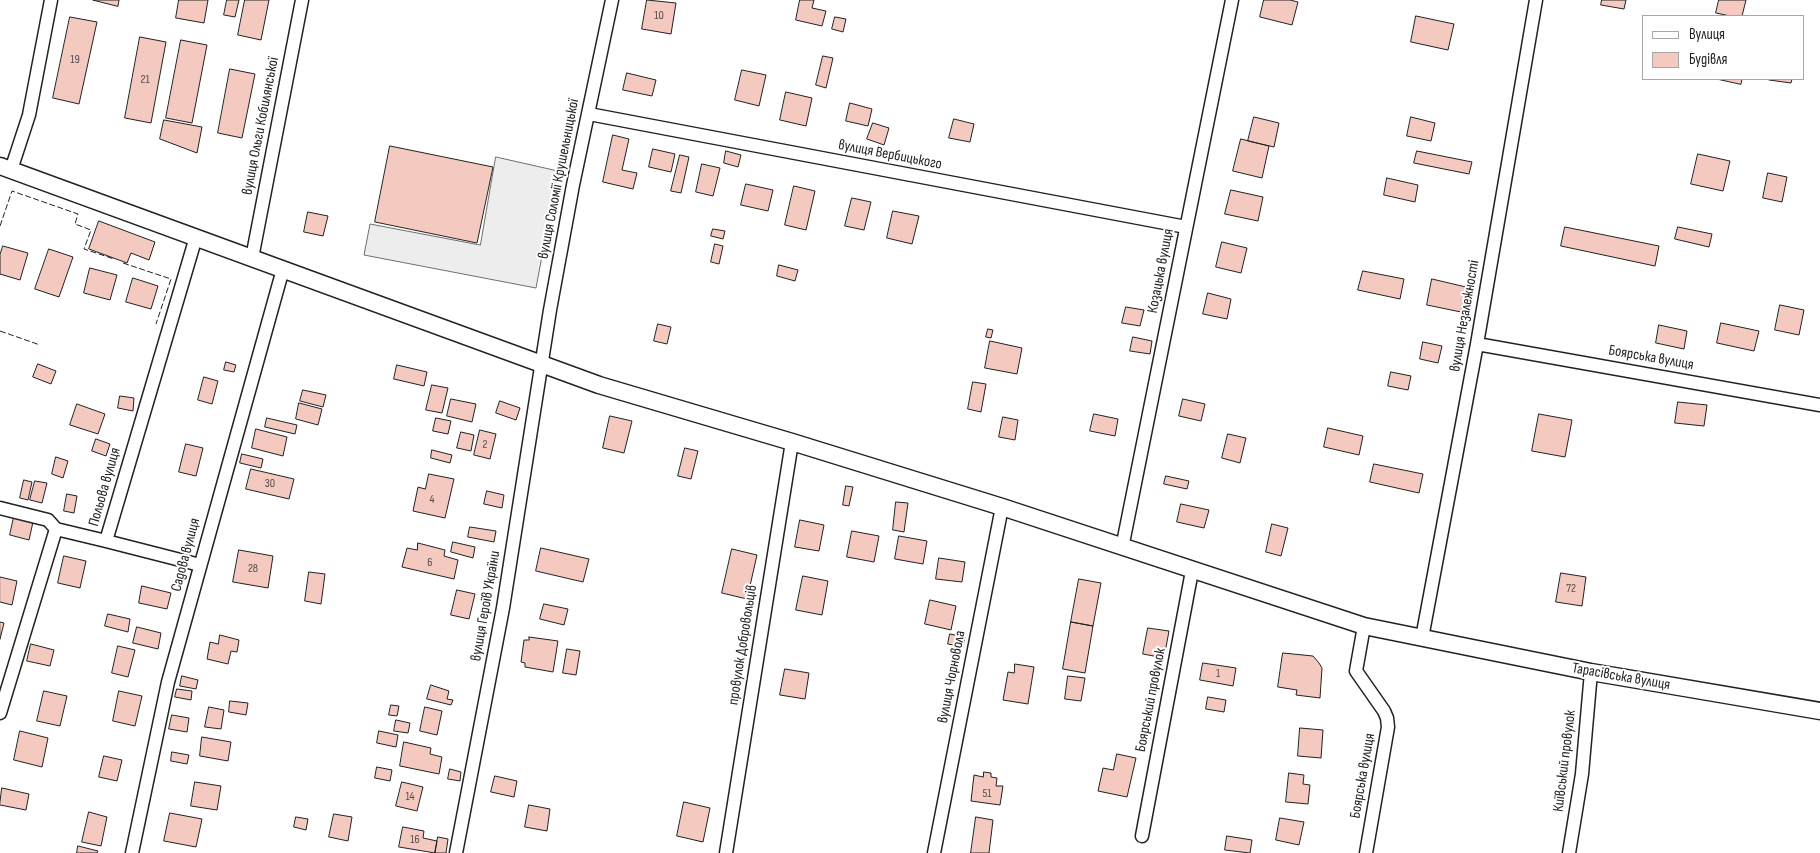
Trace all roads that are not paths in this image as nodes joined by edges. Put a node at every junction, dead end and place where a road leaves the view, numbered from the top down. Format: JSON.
{"nodes":[{"id":1,"x":51,"y":0,"type":"edge"},
{"id":2,"x":302,"y":0,"type":"edge"},
{"id":3,"x":612,"y":0,"type":"edge"},
{"id":4,"x":1232,"y":0,"type":"edge"},
{"id":5,"x":1536,"y":0,"type":"edge"},
{"id":6,"x":589,"y":114,"type":"junction"},
{"id":7,"x":6,"y":168,"type":"edge"},
{"id":8,"x":1186,"y":227,"type":"junction"},
{"id":9,"x":196,"y":237,"type":"junction"},
{"id":10,"x":252,"y":258,"type":"junction"},
{"id":11,"x":283,"y":269,"type":"junction"},
{"id":12,"x":1477,"y":344,"type":"junction"},
{"id":13,"x":542,"y":364,"type":"junction"},
{"id":14,"x":1820,"y":405,"type":"edge"},
{"id":15,"x":792,"y":442,"type":"junction"},
{"id":16,"x":0,"y":508,"type":"edge"},
{"id":17,"x":1002,"y":508,"type":"junction"},
{"id":18,"x":56,"y":530,"type":"junction"},
{"id":19,"x":106,"y":541,"type":"junction"},
{"id":20,"x":1122,"y":548,"type":"junction"},
{"id":21,"x":200,"y":566,"type":"junction"},
{"id":22,"x":1192,"y":570,"type":"junction"},
{"id":23,"x":1364,"y":626,"type":"junction"},
{"id":24,"x":1422,"y":638,"type":"junction"},
{"id":25,"x":1591,"y":672,"type":"junction"},
{"id":26,"x":1820,"y":711,"type":"edge"},
{"id":27,"x":0,"y":713,"type":"edge"},
{"id":28,"x":1142,"y":836,"type":"dead end"},
{"id":29,"x":132,"y":853,"type":"edge"},
{"id":30,"x":456,"y":853,"type":"edge"},
{"id":31,"x":726,"y":853,"type":"edge"},
{"id":32,"x":934,"y":853,"type":"edge"},
{"id":33,"x":1366,"y":853,"type":"edge"},
{"id":34,"x":1569,"y":853,"type":"edge"}],
"edges":[{"from":1,"to":7,"type":"street"},
{"from":2,"to":10,"type":"street","name":"вулиця Ольги Кобилянської"},
{"from":3,"to":6,"type":"street","name":"вулиця Соломії Крушельницької"},
{"from":4,"to":8,"type":"street","name":"Козацька вулиця"},
{"from":5,"to":12,"type":"street","name":"вулиця Незалежності"},
{"from":6,"to":8,"type":"street","name":"вулиця Вербицького"},
{"from":6,"to":13,"type":"street","name":"вулиця Соломії Крушельницької"},
{"from":7,"to":9,"type":"street","name":"Тарасівська вулиця"},
{"from":8,"to":20,"type":"street","name":"Козацька вулиця"},
{"from":9,"to":10,"type":"street","name":"Тарасівська вулиця"},
{"from":9,"to":19,"type":"street","name":"Польова вулиця"},
{"from":10,"to":11,"type":"street","name":"Тарасівська вулиця"},
{"from":11,"to":13,"type":"street","name":"Тарасівська вулиця"},
{"from":11,"to":21,"type":"street","name":"Садова вулиця"},
{"from":12,"to":14,"type":"street","name":"Боярська вулиця"},
{"from":12,"to":24,"type":"street","name":"вулиця Незалежності"},
{"from":13,"to":15,"type":"street","name":"Тарасівська вулиця"},
{"from":13,"to":30,"type":"street","name":"вулиця Героїв України"},
{"from":15,"to":17,"type":"street","name":"Тарасівська вулиця"},
{"from":15,"to":31,"type":"street","name":"провулок Добровольців"},
{"from":16,"to":18,"type":"street"},
{"from":17,"to":20,"type":"street","name":"Тарасівська вулиця"},
{"from":17,"to":32,"type":"street","name":"вулиця Чорновола"},
{"from":18,"to":19,"type":"street","name":"Польова вулиця"},
{"from":18,"to":27,"type":"street"},
{"from":19,"to":21,"type":"street"},
{"from":20,"to":22,"type":"street","name":"Тарасівська вулиця"},
{"from":21,"to":29,"type":"street","name":"Садова вулиця"},
{"from":22,"to":23,"type":"street","name":"Тарасівська вулиця"},
{"from":22,"to":28,"type":"street","name":"Боярський провулок"},
{"from":23,"to":24,"type":"street","name":"Тарасівська вулиця"},
{"from":23,"to":33,"type":"street","name":"Боярська вулиця"},
{"from":24,"to":25,"type":"street","name":"Тарасівська вулиця"},
{"from":25,"to":26,"type":"street","name":"Тарасівська вулиця"},
{"from":25,"to":34,"type":"street","name":"Київський провулок"}]}
